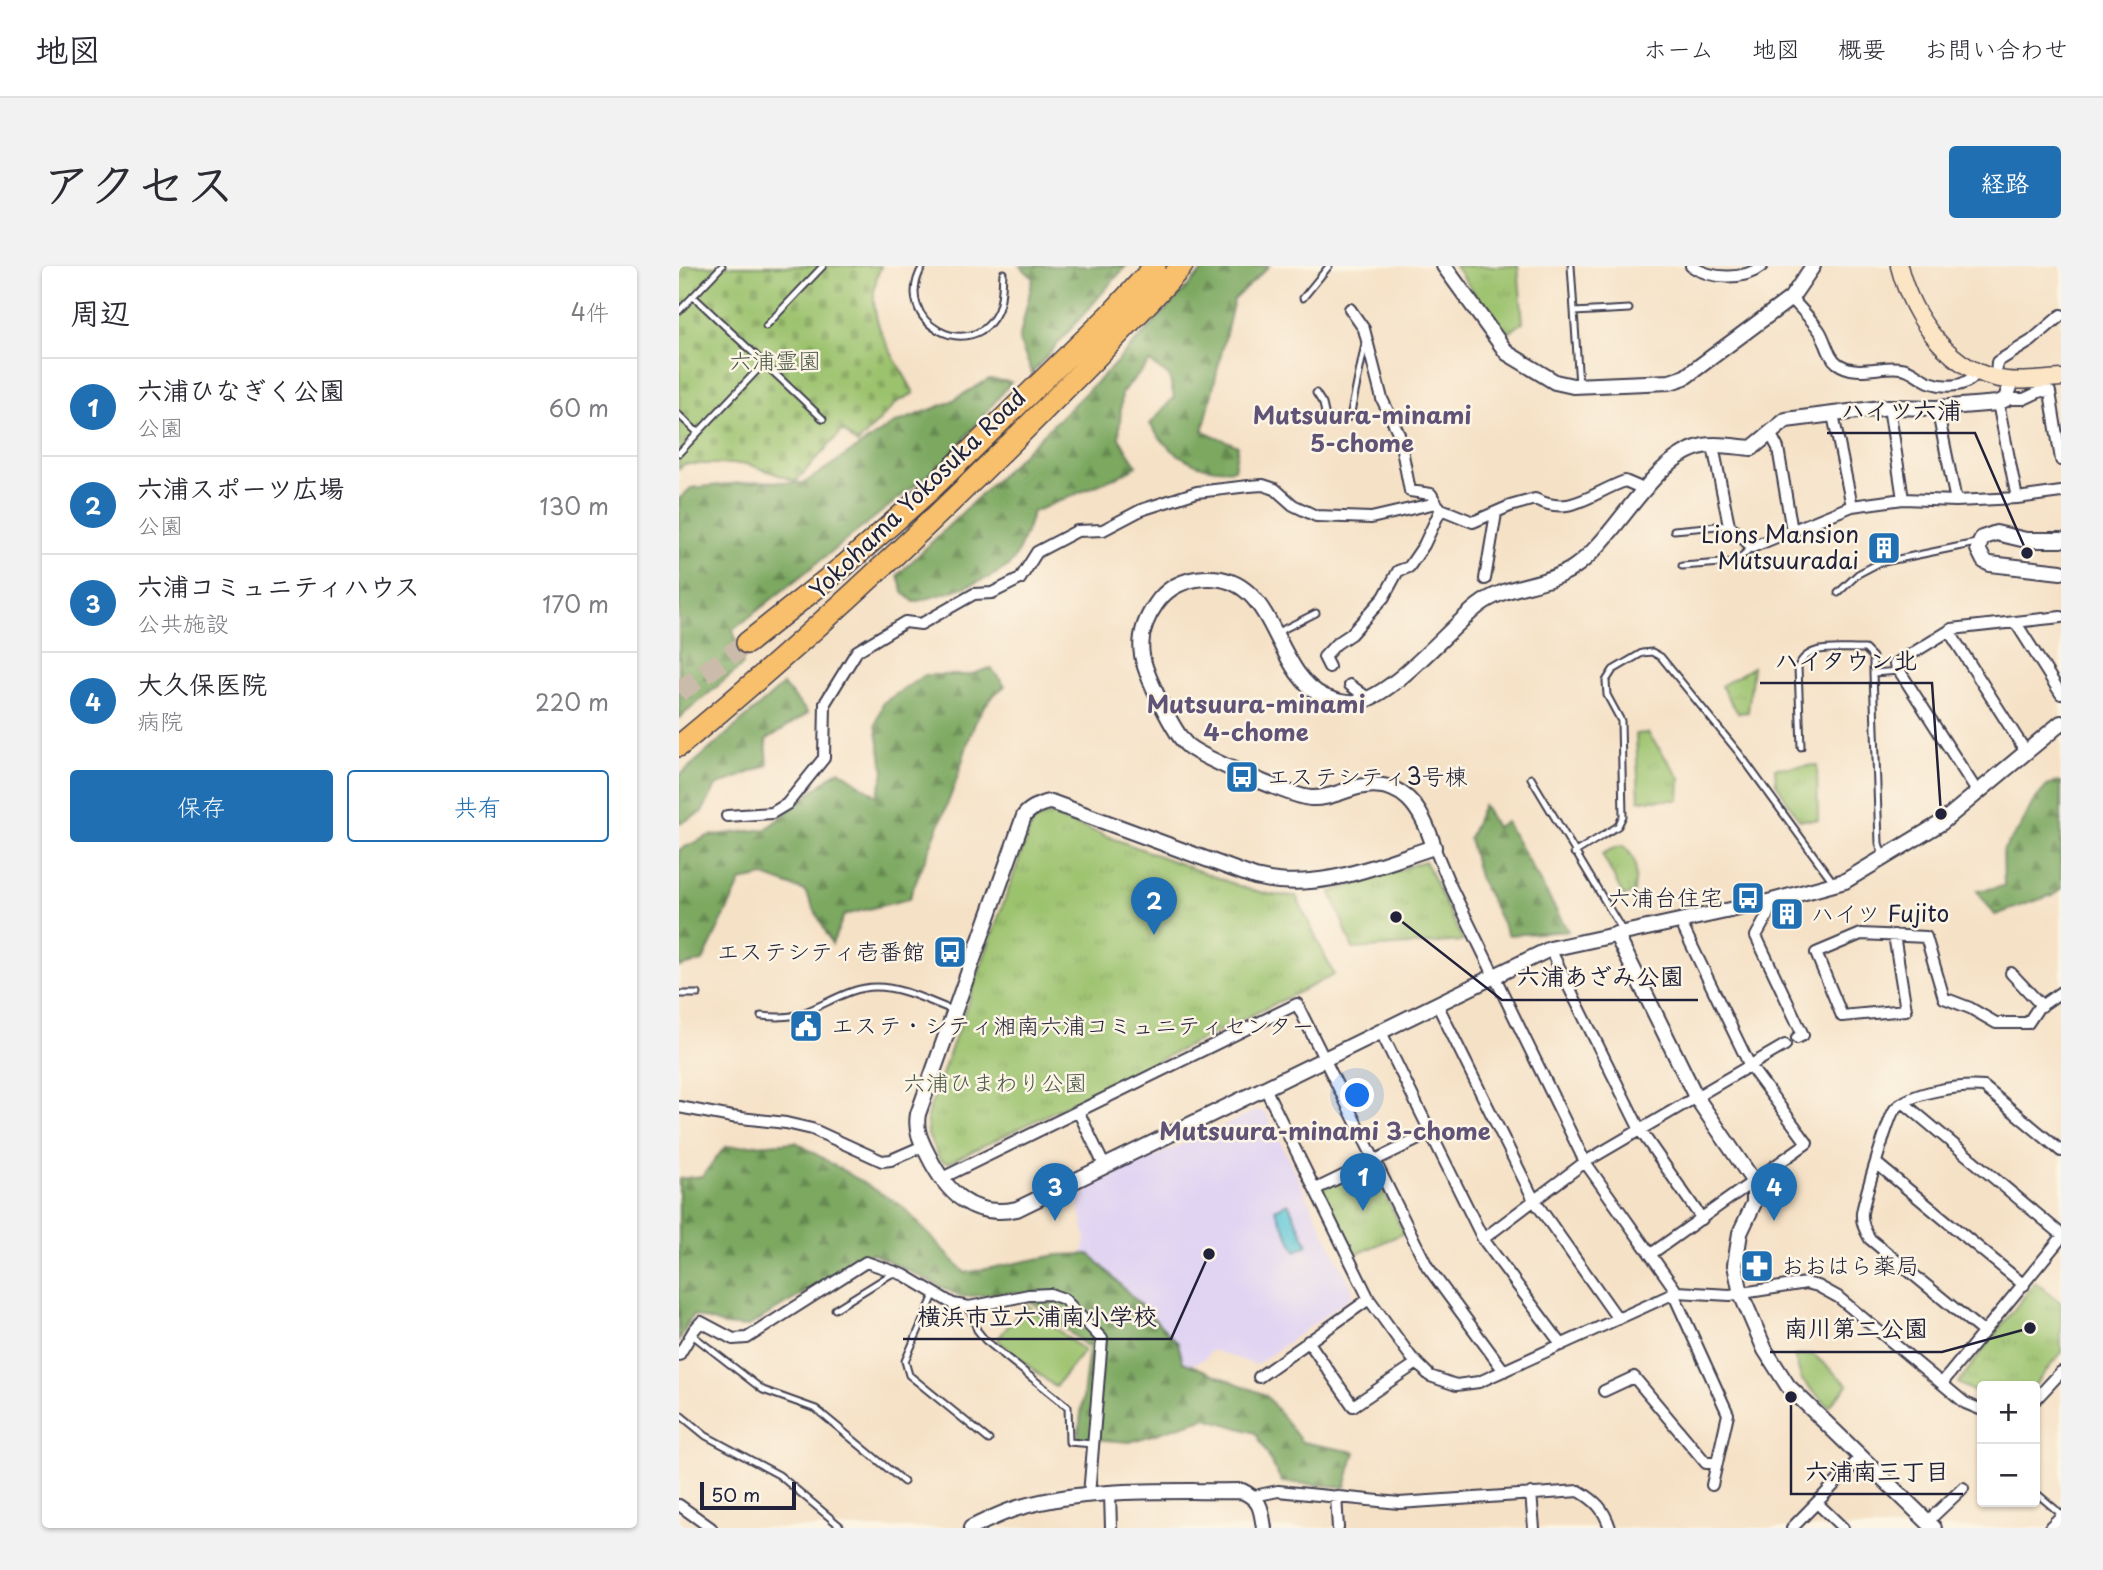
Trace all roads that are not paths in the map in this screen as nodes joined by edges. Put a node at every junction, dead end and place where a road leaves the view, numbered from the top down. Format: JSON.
{"nodes":[{"id":1,"x":722,"y":266,"type":"edge"},
{"id":2,"x":823,"y":266,"type":"edge"},
{"id":3,"x":923,"y":266,"type":"edge"},
{"id":4,"x":1154,"y":266,"type":"edge"},
{"id":5,"x":1182,"y":266,"type":"edge"},
{"id":6,"x":1329,"y":266,"type":"edge"},
{"id":7,"x":1444,"y":266,"type":"edge"},
{"id":8,"x":1571,"y":266,"type":"edge"},
{"id":9,"x":1691,"y":266,"type":"edge"},
{"id":10,"x":1762,"y":266,"type":"edge"},
{"id":11,"x":1813,"y":266,"type":"edge"},
{"id":12,"x":1899,"y":266,"type":"edge"},
{"id":13,"x":1003,"y":273,"type":"dead end"},
{"id":14,"x":693,"y":296,"type":"junction"},
{"id":15,"x":1303,"y":298,"type":"dead end"},
{"id":16,"x":1791,"y":298,"type":"junction"},
{"id":17,"x":1350,"y":309,"type":"dead end"},
{"id":18,"x":1629,"y":309,"type":"dead end"},
{"id":19,"x":679,"y":312,"type":"edge"},
{"id":20,"x":1574,"y":312,"type":"junction"},
{"id":21,"x":2061,"y":316,"type":"edge"},
{"id":22,"x":766,"y":326,"type":"dead end"},
{"id":23,"x":1366,"y":339,"type":"junction"},
{"id":24,"x":764,"y":363,"type":"junction"},
{"id":25,"x":1977,"y":371,"type":"junction"},
{"id":26,"x":2061,"y":378,"type":"edge"},
{"id":27,"x":2004,"y":379,"type":"junction"},
{"id":28,"x":1579,"y":386,"type":"junction"},
{"id":29,"x":1316,"y":393,"type":"dead end"},
{"id":30,"x":2002,"y":401,"type":"junction"},
{"id":31,"x":1889,"y":407,"type":"junction"},
{"id":32,"x":1937,"y":408,"type":"junction"},
{"id":33,"x":679,"y":415,"type":"edge"},
{"id":34,"x":1833,"y":415,"type":"junction"},
{"id":35,"x":823,"y":419,"type":"dead end"},
{"id":36,"x":698,"y":433,"type":"junction"},
{"id":37,"x":1770,"y":433,"type":"junction"},
{"id":38,"x":1713,"y":446,"type":"junction"},
{"id":39,"x":679,"y":453,"type":"edge"},
{"id":40,"x":2061,"y":460,"type":"edge"},
{"id":41,"x":1646,"y":490,"type":"junction"},
{"id":42,"x":2061,"y":492,"type":"edge"},
{"id":43,"x":2018,"y":498,"type":"junction"},
{"id":44,"x":1903,"y":499,"type":"junction"},
{"id":45,"x":1956,"y":501,"type":"junction"},
{"id":46,"x":1439,"y":506,"type":"junction"},
{"id":47,"x":1852,"y":506,"type":"junction"},
{"id":48,"x":1496,"y":513,"type":"junction"},
{"id":49,"x":1729,"y":525,"type":"junction"},
{"id":50,"x":1674,"y":530,"type":"dead end"},
{"id":51,"x":1792,"y":531,"type":"junction"},
{"id":52,"x":2061,"y":540,"type":"edge"},
{"id":53,"x":1978,"y":543,"type":"junction"},
{"id":54,"x":1752,"y":547,"type":"junction"},
{"id":55,"x":1682,"y":566,"type":"dead end"},
{"id":56,"x":2061,"y":572,"type":"edge"},
{"id":57,"x":1485,"y":579,"type":"dead end"},
{"id":58,"x":1838,"y":593,"type":"dead end"},
{"id":59,"x":1316,"y":613,"type":"dead end"},
{"id":60,"x":2061,"y":617,"type":"edge"},
{"id":61,"x":2016,"y":623,"type":"junction"},
{"id":62,"x":1948,"y":631,"type":"junction"},
{"id":63,"x":1275,"y":633,"type":"junction"},
{"id":64,"x":747,"y":643,"type":"tunnel mouth"},
{"id":65,"x":1329,"y":667,"type":"dead end"},
{"id":66,"x":1899,"y":671,"type":"junction"},
{"id":67,"x":1873,"y":673,"type":"junction"},
{"id":68,"x":1350,"y":685,"type":"dead end"},
{"id":69,"x":2061,"y":694,"type":"edge"},
{"id":70,"x":1369,"y":699,"type":"junction"},
{"id":71,"x":2061,"y":723,"type":"edge"},
{"id":72,"x":679,"y":746,"type":"edge"},
{"id":73,"x":1801,"y":747,"type":"dead end"},
{"id":74,"x":2026,"y":752,"type":"junction"},
{"id":75,"x":1531,"y":778,"type":"dead end"},
{"id":76,"x":1978,"y":793,"type":"junction"},
{"id":77,"x":727,"y":816,"type":"dead end"},
{"id":78,"x":1434,"y":846,"type":"junction"},
{"id":79,"x":1574,"y":853,"type":"junction"},
{"id":80,"x":1884,"y":859,"type":"junction"},
{"id":81,"x":1836,"y":885,"type":"junction"},
{"id":82,"x":1772,"y":901,"type":"junction"},
{"id":83,"x":1680,"y":921,"type":"junction"},
{"id":84,"x":1620,"y":933,"type":"junction"},
{"id":85,"x":1894,"y":936,"type":"junction"},
{"id":86,"x":1550,"y":949,"type":"junction"},
{"id":87,"x":2011,"y":973,"type":"dead end"},
{"id":88,"x":1494,"y":976,"type":"junction"},
{"id":89,"x":2061,"y":992,"type":"edge"},
{"id":90,"x":679,"y":994,"type":"edge"},
{"id":91,"x":698,"y":994,"type":"dead end"},
{"id":92,"x":1437,"y":1004,"type":"junction"},
{"id":93,"x":2042,"y":1006,"type":"junction"},
{"id":94,"x":955,"y":1011,"type":"junction"},
{"id":95,"x":761,"y":1016,"type":"dead end"},
{"id":96,"x":1381,"y":1032,"type":"junction"},
{"id":97,"x":1797,"y":1038,"type":"dead end"},
{"id":98,"x":1785,"y":1045,"type":"dead end"},
{"id":99,"x":1324,"y":1059,"type":"junction"},
{"id":100,"x":1750,"y":1066,"type":"junction"},
{"id":101,"x":1265,"y":1088,"type":"junction"},
{"id":102,"x":1696,"y":1097,"type":"junction"},
{"id":103,"x":1904,"y":1103,"type":"junction"},
{"id":104,"x":679,"y":1107,"type":"edge"},
{"id":105,"x":1078,"y":1111,"type":"junction"},
{"id":106,"x":1640,"y":1130,"type":"junction"},
{"id":107,"x":1431,"y":1133,"type":"junction"},
{"id":108,"x":923,"y":1146,"type":"junction"},
{"id":109,"x":2061,"y":1151,"type":"edge"},
{"id":110,"x":1374,"y":1160,"type":"junction"},
{"id":111,"x":1585,"y":1163,"type":"junction"},
{"id":112,"x":1876,"y":1163,"type":"junction"},
{"id":113,"x":1105,"y":1167,"type":"junction"},
{"id":114,"x":940,"y":1179,"type":"junction"},
{"id":115,"x":1754,"y":1182,"type":"junction"},
{"id":116,"x":1316,"y":1189,"type":"junction"},
{"id":117,"x":1534,"y":1200,"type":"junction"},
{"id":118,"x":1702,"y":1219,"type":"junction"},
{"id":119,"x":2061,"y":1236,"type":"edge"},
{"id":120,"x":1483,"y":1239,"type":"junction"},
{"id":121,"x":1651,"y":1254,"type":"junction"},
{"id":122,"x":895,"y":1271,"type":"junction"},
{"id":123,"x":2024,"y":1284,"type":"junction"},
{"id":124,"x":1675,"y":1292,"type":"junction"},
{"id":125,"x":935,"y":1293,"type":"junction"},
{"id":126,"x":1741,"y":1294,"type":"junction"},
{"id":127,"x":1369,"y":1298,"type":"junction"},
{"id":128,"x":968,"y":1307,"type":"junction"},
{"id":129,"x":835,"y":1309,"type":"dead end"},
{"id":130,"x":1618,"y":1319,"type":"junction"},
{"id":131,"x":1983,"y":1332,"type":"junction"},
{"id":132,"x":691,"y":1334,"type":"junction"},
{"id":133,"x":1308,"y":1341,"type":"junction"},
{"id":134,"x":1562,"y":1345,"type":"junction"},
{"id":135,"x":679,"y":1355,"type":"edge"},
{"id":136,"x":1417,"y":1363,"type":"junction"},
{"id":137,"x":1504,"y":1371,"type":"junction"},
{"id":138,"x":2061,"y":1372,"type":"edge"},
{"id":139,"x":1259,"y":1377,"type":"dead end"},
{"id":140,"x":1942,"y":1383,"type":"junction"},
{"id":141,"x":1604,"y":1391,"type":"dead end"},
{"id":142,"x":2040,"y":1395,"type":"edge"},
{"id":143,"x":1977,"y":1408,"type":"edge"},
{"id":144,"x":679,"y":1414,"type":"edge"},
{"id":145,"x":989,"y":1440,"type":"dead end"},
{"id":146,"x":1093,"y":1444,"type":"junction"},
{"id":147,"x":1862,"y":1456,"type":"junction"},
{"id":148,"x":1717,"y":1463,"type":"junction"},
{"id":149,"x":904,"y":1482,"type":"dead end"},
{"id":150,"x":1712,"y":1485,"type":"dead end"},
{"id":151,"x":1963,"y":1488,"type":"dead end"},
{"id":152,"x":1531,"y":1493,"type":"junction"},
{"id":153,"x":1110,"y":1494,"type":"junction"},
{"id":154,"x":1089,"y":1495,"type":"junction"},
{"id":155,"x":1254,"y":1496,"type":"junction"},
{"id":156,"x":1336,"y":1496,"type":"junction"},
{"id":157,"x":2040,"y":1497,"type":"edge"},
{"id":158,"x":1817,"y":1503,"type":"junction"},
{"id":159,"x":679,"y":1505,"type":"edge"},
{"id":160,"x":2061,"y":1517,"type":"edge"},
{"id":161,"x":1931,"y":1525,"type":"edge"},
{"id":162,"x":711,"y":1528,"type":"edge"},
{"id":163,"x":839,"y":1528,"type":"edge"},
{"id":164,"x":971,"y":1528,"type":"edge"},
{"id":165,"x":1111,"y":1528,"type":"edge"},
{"id":166,"x":1264,"y":1528,"type":"edge"},
{"id":167,"x":1338,"y":1528,"type":"edge"},
{"id":168,"x":1534,"y":1528,"type":"edge"},
{"id":169,"x":1610,"y":1528,"type":"edge"},
{"id":170,"x":1792,"y":1528,"type":"edge"},
{"id":171,"x":1843,"y":1528,"type":"edge"},
{"id":172,"x":2052,"y":1528,"type":"edge"}],
"edges":[{"from":1,"to":14,"type":"lane"},
{"from":2,"to":22,"type":"lane"},
{"from":3,"to":13,"type":"lane"},
{"from":4,"to":64,"type":"highway","name":"Yokohama Yokosuka Road"},
{"from":5,"to":72,"type":"highway","name":"Yokohama Yokosuka Road"},
{"from":6,"to":15,"type":"lane"},
{"from":7,"to":28,"type":"street"},
{"from":8,"to":20,"type":"lane"},
{"from":9,"to":10,"type":"street"},
{"from":11,"to":16,"type":"street"},
{"from":12,"to":25,"type":"main road"},
{"from":14,"to":19,"type":"lane"},
{"from":14,"to":24,"type":"lane"},
{"from":16,"to":25,"type":"street"},
{"from":16,"to":28,"type":"street"},
{"from":17,"to":23,"type":"street"},
{"from":18,"to":20,"type":"lane"},
{"from":20,"to":28,"type":"lane"},
{"from":21,"to":27,"type":"street"},
{"from":23,"to":29,"type":"lane"},
{"from":23,"to":46,"type":"street"},
{"from":24,"to":35,"type":"lane"},
{"from":24,"to":36,"type":"lane"},
{"from":25,"to":27,"type":"main road"},
{"from":26,"to":27,"type":"main road"},
{"from":27,"to":30,"type":"street"},
{"from":30,"to":32,"type":"street"},
{"from":30,"to":40,"type":"street"},
{"from":30,"to":43,"type":"street"},
{"from":31,"to":32,"type":"street"},
{"from":31,"to":34,"type":"street"},
{"from":31,"to":44,"type":"street"},
{"from":32,"to":45,"type":"street"},
{"from":33,"to":36,"type":"lane"},
{"from":34,"to":37,"type":"street"},
{"from":34,"to":47,"type":"street"},
{"from":36,"to":39,"type":"lane"},
{"from":37,"to":38,"type":"street"},
{"from":37,"to":51,"type":"street"},
{"from":38,"to":41,"type":"street"},
{"from":38,"to":49,"type":"street"},
{"from":41,"to":48,"type":"street"},
{"from":41,"to":70,"type":"street"},
{"from":42,"to":43,"type":"street"},
{"from":43,"to":45,"type":"street"},
{"from":44,"to":45,"type":"street"},
{"from":44,"to":47,"type":"street"},
{"from":46,"to":48,"type":"street"},
{"from":46,"to":65,"type":"street"},
{"from":46,"to":77,"type":"street"},
{"from":47,"to":51,"type":"street"},
{"from":48,"to":57,"type":"street"},
{"from":49,"to":50,"type":"lane"},
{"from":49,"to":54,"type":"street"},
{"from":51,"to":54,"type":"street"},
{"from":52,"to":53,"type":"street"},
{"from":53,"to":56,"type":"street"},
{"from":53,"to":58,"type":"lane"},
{"from":54,"to":55,"type":"lane"},
{"from":59,"to":63,"type":"lane"},
{"from":60,"to":61,"type":"street"},
{"from":61,"to":62,"type":"street"},
{"from":61,"to":69,"type":"street"},
{"from":62,"to":66,"type":"street"},
{"from":62,"to":74,"type":"street"},
{"from":63,"to":70,"type":"street"},
{"from":63,"to":78,"type":"street"},
{"from":66,"to":67,"type":"lane"},
{"from":66,"to":76,"type":"street"},
{"from":67,"to":73,"type":"lane"},
{"from":67,"to":80,"type":"lane"},
{"from":68,"to":70,"type":"street"},
{"from":71,"to":74,"type":"street"},
{"from":74,"to":76,"type":"street"},
{"from":75,"to":79,"type":"lane"},
{"from":76,"to":80,"type":"street"},
{"from":78,"to":88,"type":"street"},
{"from":78,"to":94,"type":"street"},
{"from":79,"to":81,"type":"lane"},
{"from":79,"to":84,"type":"lane"},
{"from":80,"to":81,"type":"street"},
{"from":81,"to":82,"type":"street"},
{"from":82,"to":83,"type":"street"},
{"from":82,"to":97,"type":"street"},
{"from":83,"to":84,"type":"street"},
{"from":83,"to":100,"type":"street"},
{"from":84,"to":86,"type":"street"},
{"from":84,"to":102,"type":"street"},
{"from":85,"to":85,"type":"street"},
{"from":85,"to":93,"type":"street"},
{"from":86,"to":88,"type":"street"},
{"from":86,"to":106,"type":"street"},
{"from":87,"to":93,"type":"street"},
{"from":88,"to":92,"type":"street"},
{"from":88,"to":111,"type":"street"},
{"from":89,"to":93,"type":"street"},
{"from":90,"to":91,"type":"lane"},
{"from":92,"to":96,"type":"street"},
{"from":92,"to":117,"type":"street"},
{"from":94,"to":95,"type":"lane"},
{"from":94,"to":108,"type":"street"},
{"from":96,"to":99,"type":"street"},
{"from":96,"to":107,"type":"street"},
{"from":98,"to":100,"type":"street"},
{"from":99,"to":101,"type":"street"},
{"from":99,"to":105,"type":"street"},
{"from":99,"to":110,"type":"street"},
{"from":100,"to":102,"type":"street"},
{"from":100,"to":115,"type":"street"},
{"from":101,"to":113,"type":"street"},
{"from":101,"to":116,"type":"street"},
{"from":102,"to":106,"type":"street"},
{"from":102,"to":115,"type":"street"},
{"from":103,"to":109,"type":"street"},
{"from":103,"to":112,"type":"street"},
{"from":103,"to":119,"type":"street"},
{"from":104,"to":108,"type":"street"},
{"from":105,"to":113,"type":"street"},
{"from":105,"to":114,"type":"street"},
{"from":106,"to":111,"type":"street"},
{"from":106,"to":118,"type":"street"},
{"from":107,"to":110,"type":"street"},
{"from":107,"to":120,"type":"street"},
{"from":108,"to":114,"type":"street"},
{"from":110,"to":116,"type":"street"},
{"from":110,"to":137,"type":"street"},
{"from":111,"to":117,"type":"street"},
{"from":111,"to":121,"type":"street"},
{"from":112,"to":123,"type":"street"},
{"from":112,"to":131,"type":"street"},
{"from":113,"to":114,"type":"street"},
{"from":115,"to":118,"type":"street"},
{"from":115,"to":126,"type":"street"},
{"from":116,"to":127,"type":"street"},
{"from":117,"to":120,"type":"street"},
{"from":117,"to":130,"type":"street"},
{"from":118,"to":121,"type":"street"},
{"from":119,"to":123,"type":"street"},
{"from":120,"to":134,"type":"street"},
{"from":121,"to":124,"type":"street"},
{"from":122,"to":125,"type":"street"},
{"from":122,"to":129,"type":"lane"},
{"from":122,"to":132,"type":"street"},
{"from":123,"to":131,"type":"street"},
{"from":124,"to":126,"type":"street"},
{"from":124,"to":130,"type":"street"},
{"from":124,"to":148,"type":"street"},
{"from":125,"to":128,"type":"street"},
{"from":125,"to":145,"type":"lane"},
{"from":126,"to":140,"type":"street"},
{"from":126,"to":147,"type":"street"},
{"from":127,"to":133,"type":"street"},
{"from":127,"to":136,"type":"street"},
{"from":128,"to":146,"type":"lane"},
{"from":128,"to":146,"type":"street"},
{"from":130,"to":134,"type":"street"},
{"from":131,"to":140,"type":"street"},
{"from":132,"to":135,"type":"street"},
{"from":132,"to":149,"type":"lane"},
{"from":133,"to":136,"type":"street"},
{"from":133,"to":139,"type":"street"},
{"from":134,"to":137,"type":"street"},
{"from":136,"to":137,"type":"street"},
{"from":138,"to":142,"type":"street"},
{"from":140,"to":143,"type":"street"},
{"from":141,"to":148,"type":"street"},
{"from":144,"to":163,"type":"lane"},
{"from":146,"to":154,"type":"street"},
{"from":147,"to":158,"type":"street"},
{"from":147,"to":161,"type":"street"},
{"from":148,"to":150,"type":"street"},
{"from":151,"to":161,"type":"street"},
{"from":152,"to":156,"type":"street"},
{"from":152,"to":168,"type":"street"},
{"from":152,"to":169,"type":"street"},
{"from":153,"to":154,"type":"street"},
{"from":153,"to":155,"type":"street"},
{"from":153,"to":165,"type":"street"},
{"from":154,"to":164,"type":"street"},
{"from":155,"to":156,"type":"street"},
{"from":155,"to":166,"type":"street"},
{"from":156,"to":167,"type":"street"},
{"from":157,"to":160,"type":"lane"},
{"from":158,"to":170,"type":"street"},
{"from":158,"to":171,"type":"street"},
{"from":159,"to":162,"type":"street"},
{"from":160,"to":172,"type":"street"}]}
